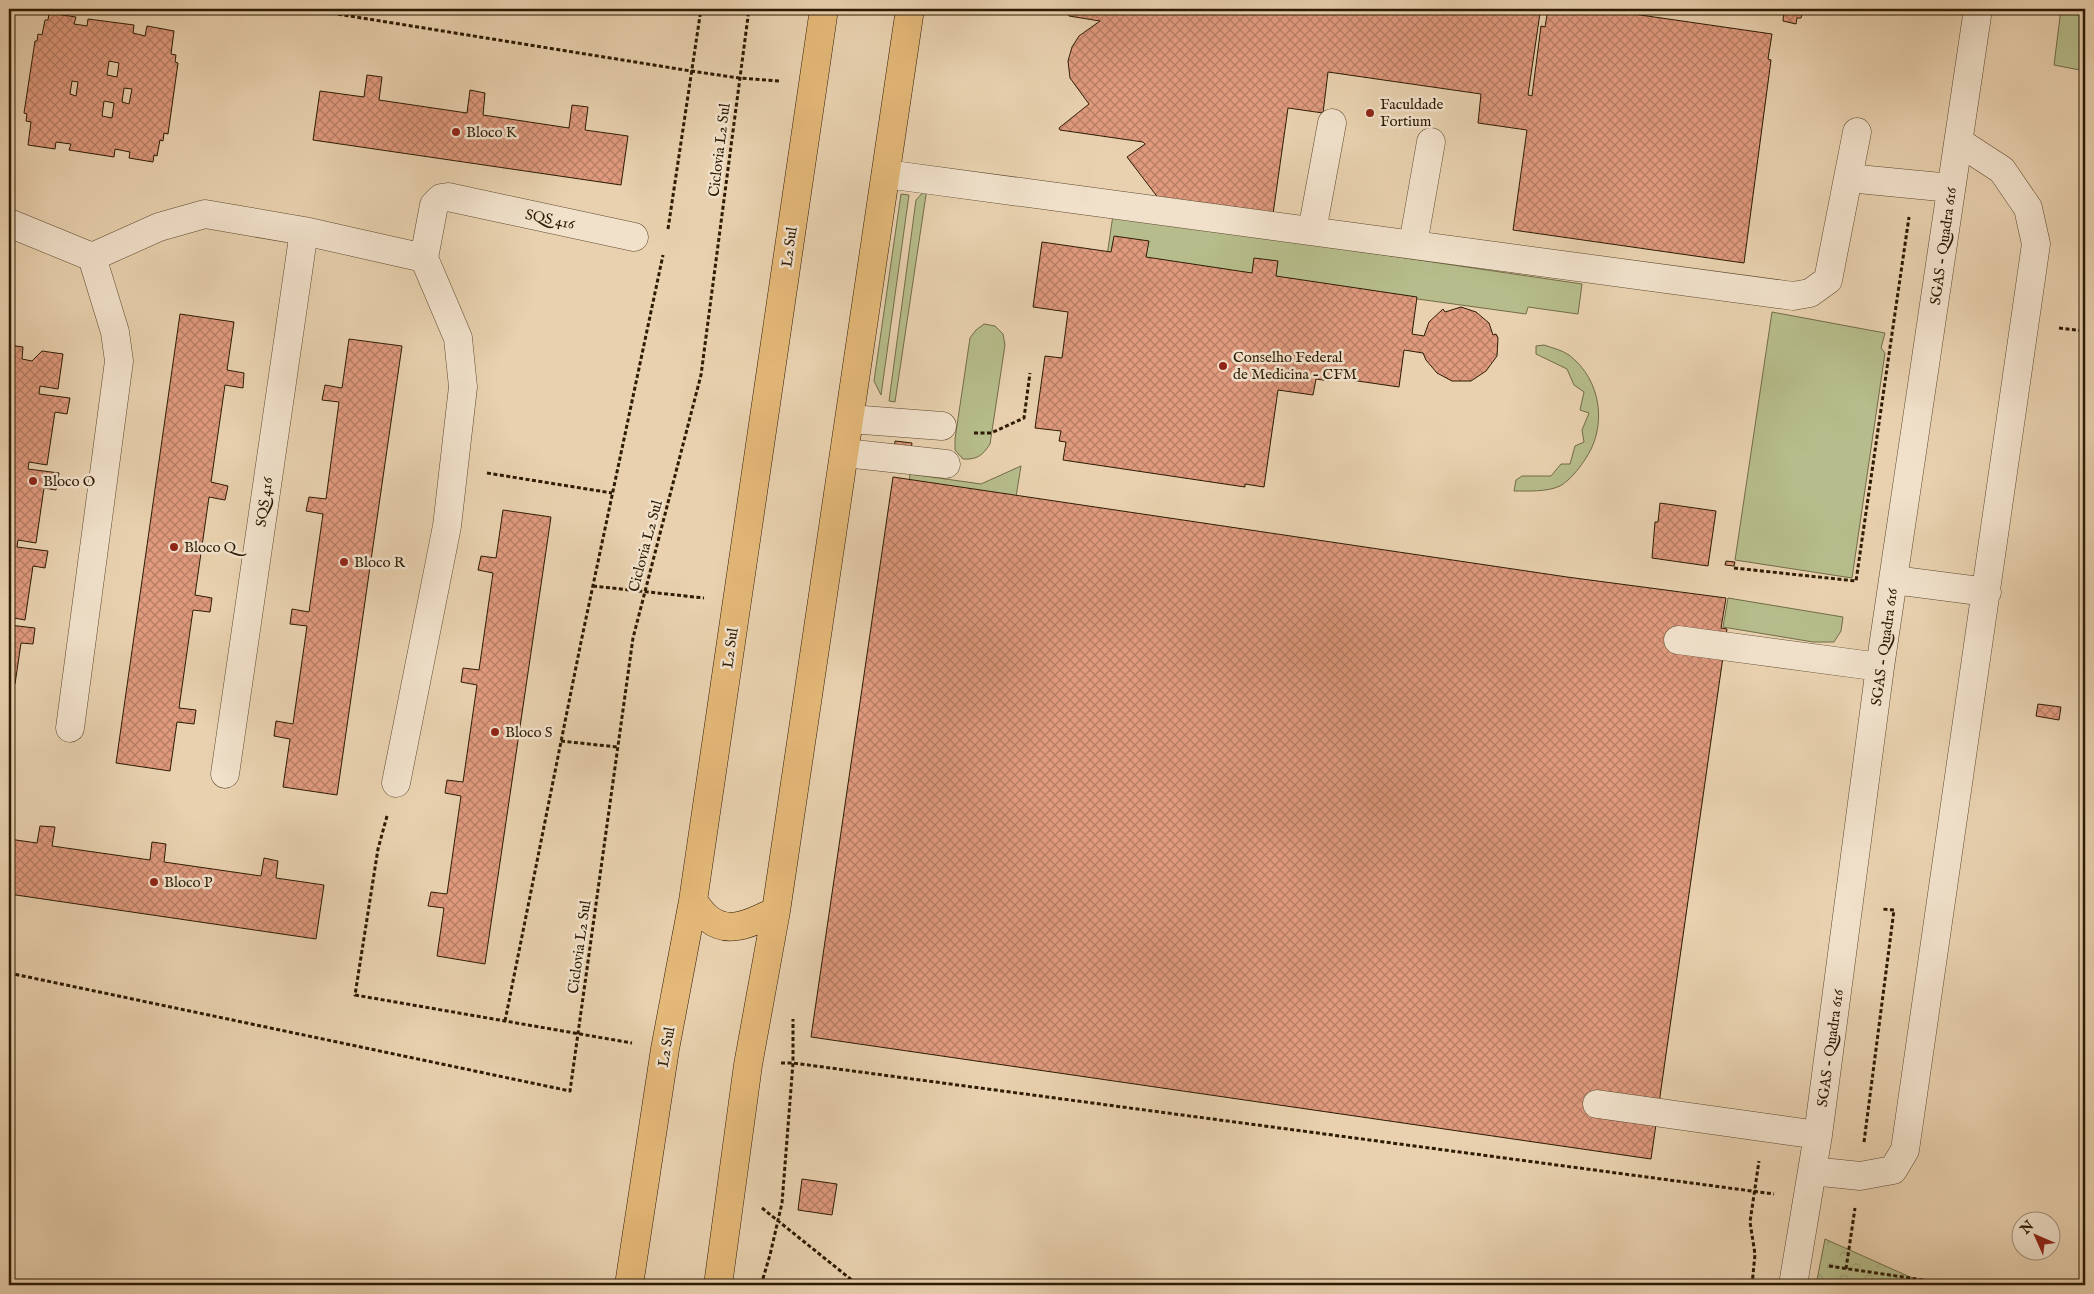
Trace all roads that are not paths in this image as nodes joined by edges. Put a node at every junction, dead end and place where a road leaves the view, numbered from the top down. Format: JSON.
{"nodes":[{"id":1,"x":824,"y":9,"type":"edge"},
{"id":2,"x":910,"y":9,"type":"edge"},
{"id":3,"x":1978,"y":9,"type":"edge"},
{"id":4,"x":1332,"y":123,"type":"dead end"},
{"id":5,"x":1857,"y":132,"type":"dead end"},
{"id":6,"x":1431,"y":142,"type":"dead end"},
{"id":7,"x":1958,"y":142,"type":"junction"},
{"id":8,"x":886,"y":174,"type":"junction"},
{"id":9,"x":1848,"y":178,"type":"junction"},
{"id":10,"x":1952,"y":188,"type":"junction"},
{"id":11,"x":9,"y":223,"type":"edge"},
{"id":12,"x":304,"y":231,"type":"junction"},
{"id":13,"x":1312,"y":231,"type":"junction"},
{"id":14,"x":634,"y":237,"type":"dead end"},
{"id":15,"x":1412,"y":244,"type":"junction"},
{"id":16,"x":92,"y":257,"type":"junction"},
{"id":17,"x":424,"y":258,"type":"junction"},
{"id":18,"x":850,"y":419,"type":"junction"},
{"id":19,"x":942,"y":426,"type":"dead end"},
{"id":20,"x":845,"y":453,"type":"junction"},
{"id":21,"x":946,"y":464,"type":"dead end"},
{"id":22,"x":1894,"y":580,"type":"junction"},
{"id":23,"x":1987,"y":592,"type":"junction"},
{"id":24,"x":1678,"y":640,"type":"dead end"},
{"id":25,"x":1880,"y":667,"type":"junction"},
{"id":26,"x":70,"y":728,"type":"dead end"},
{"id":27,"x":225,"y":774,"type":"dead end"},
{"id":28,"x":396,"y":783,"type":"road end"},
{"id":29,"x":693,"y":901,"type":"junction"},
{"id":30,"x":776,"y":911,"type":"junction"},
{"id":31,"x":1597,"y":1104,"type":"dead end"},
{"id":32,"x":1818,"y":1135,"type":"junction"},
{"id":33,"x":1812,"y":1171,"type":"junction"},
{"id":34,"x":1795,"y":1273,"type":"edge"},
{"id":35,"x":629,"y":1285,"type":"edge"},
{"id":36,"x":718,"y":1285,"type":"edge"}],
"edges":[{"from":1,"to":29,"type":"main road","name":"L2 Sul"},
{"from":2,"to":8,"type":"main road"},
{"from":3,"to":7,"type":"street","name":"SGAS - Quadra 616"},
{"from":4,"to":13,"type":"street"},
{"from":5,"to":9,"type":"street"},
{"from":6,"to":15,"type":"street"},
{"from":7,"to":10,"type":"street","name":"SGAS - Quadra 616"},
{"from":7,"to":23,"type":"street"},
{"from":8,"to":13,"type":"street"},
{"from":8,"to":18,"type":"main road"},
{"from":9,"to":10,"type":"street"},
{"from":9,"to":15,"type":"street"},
{"from":10,"to":22,"type":"street","name":"SGAS - Quadra 616"},
{"from":11,"to":16,"type":"street"},
{"from":12,"to":16,"type":"street"},
{"from":12,"to":17,"type":"street"},
{"from":12,"to":27,"type":"street","name":"SQS 416"},
{"from":13,"to":15,"type":"street"},
{"from":14,"to":17,"type":"street","name":"SQS 416"},
{"from":16,"to":26,"type":"street"},
{"from":17,"to":28,"type":"street"},
{"from":18,"to":19,"type":"street"},
{"from":18,"to":20,"type":"main road"},
{"from":20,"to":21,"type":"street"},
{"from":20,"to":30,"type":"main road"},
{"from":22,"to":23,"type":"street"},
{"from":22,"to":25,"type":"street","name":"SGAS - Quadra 616"},
{"from":23,"to":33,"type":"street"},
{"from":24,"to":25,"type":"street"},
{"from":25,"to":32,"type":"street","name":"SGAS - Quadra 616"},
{"from":29,"to":30,"type":"main road"},
{"from":29,"to":35,"type":"main road","name":"L2 Sul"},
{"from":30,"to":36,"type":"main road"},
{"from":31,"to":32,"type":"street"},
{"from":32,"to":33,"type":"street","name":"SGAS - Quadra 616"},
{"from":33,"to":34,"type":"street","name":"SGAS - Quadra 616"}]}
